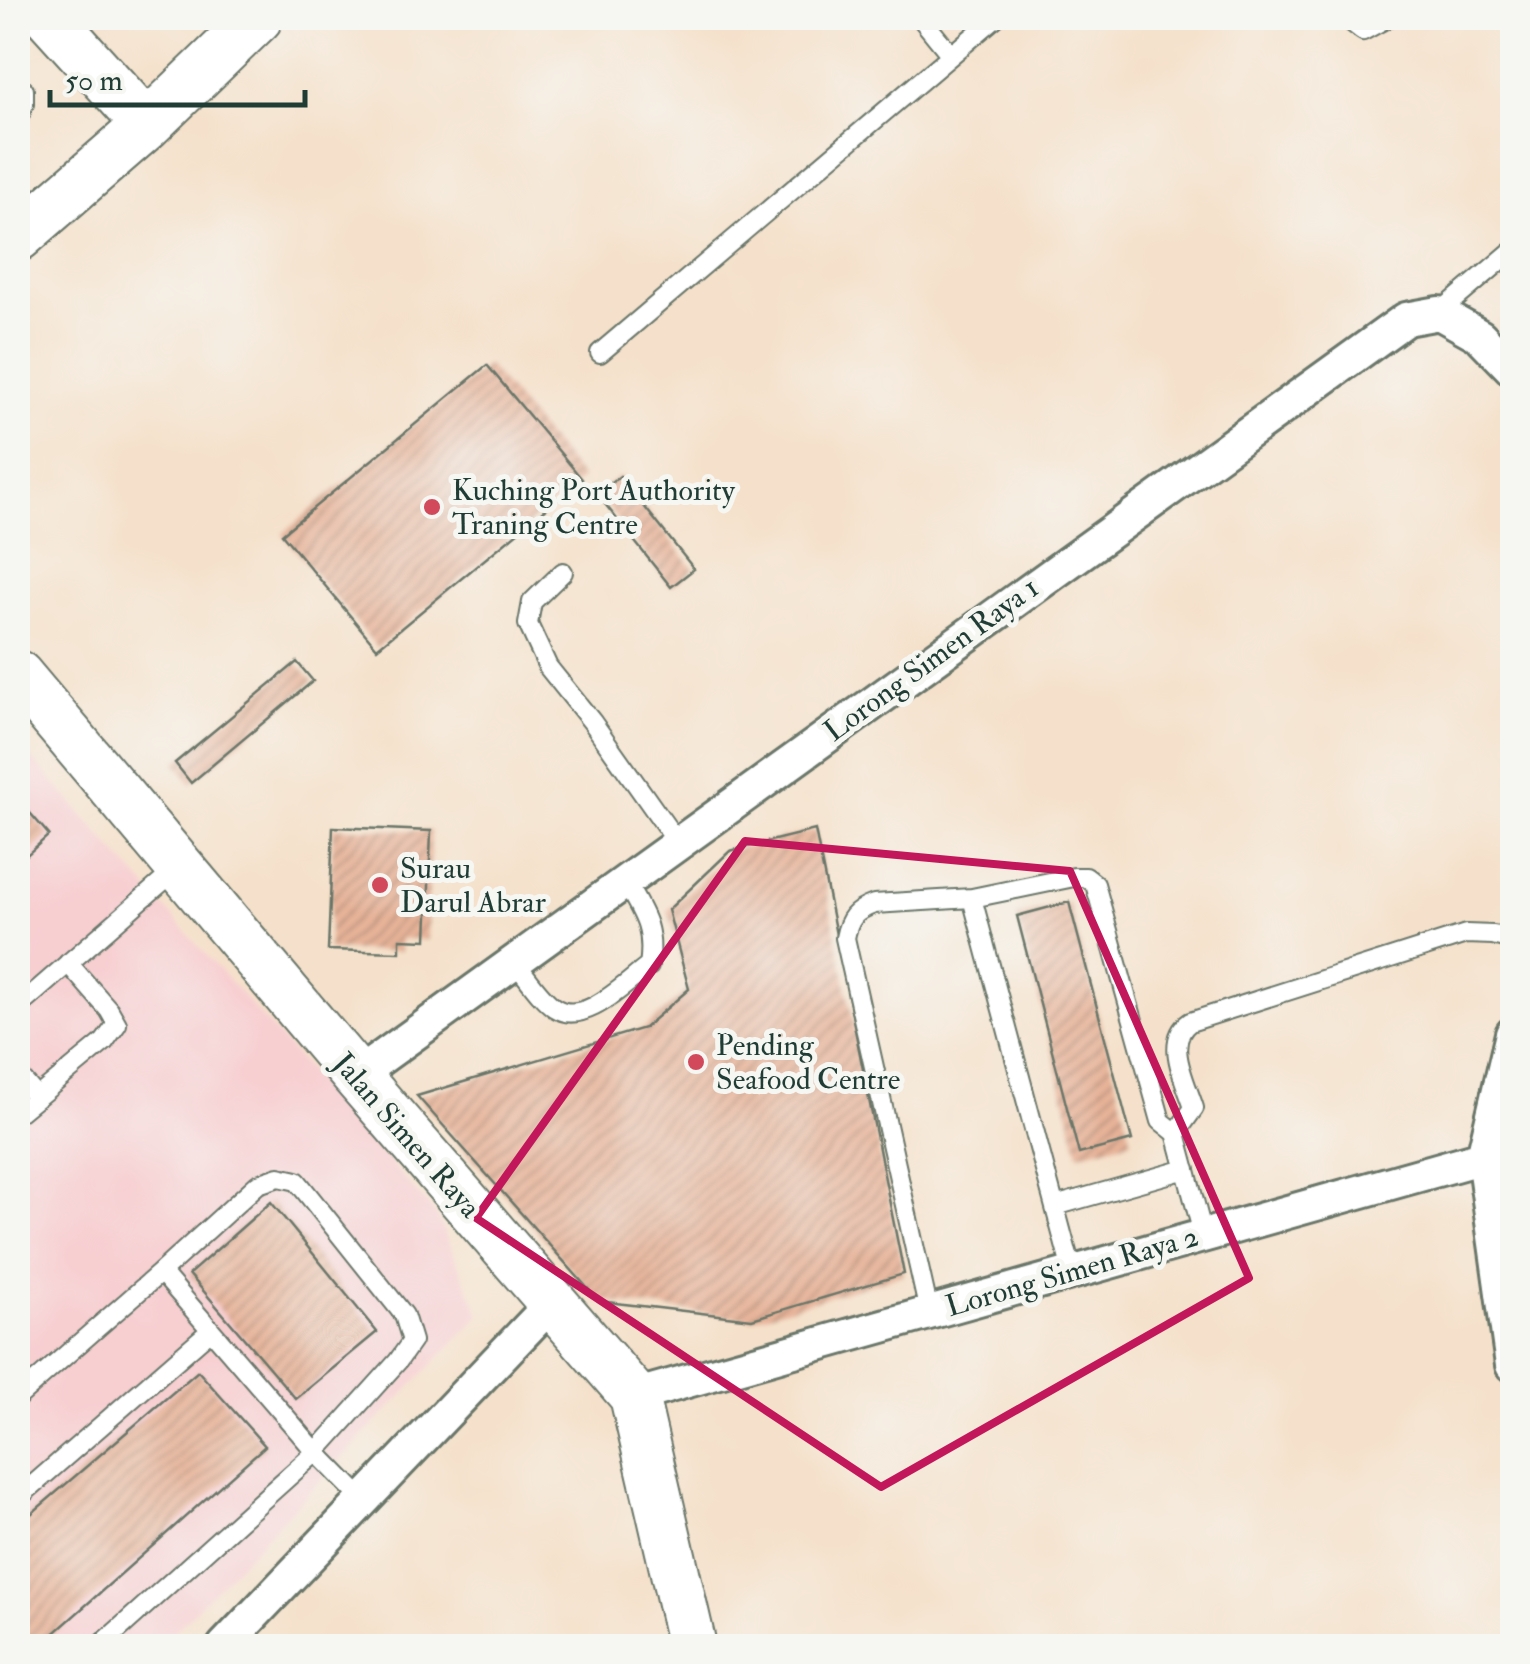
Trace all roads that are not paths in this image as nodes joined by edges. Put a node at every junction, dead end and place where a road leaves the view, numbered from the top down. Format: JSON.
{"nodes":[{"id":1,"x":50,"y":18,"type":"edge"},
{"id":2,"x":258,"y":18,"type":"edge"},
{"id":3,"x":922,"y":18,"type":"edge"},
{"id":4,"x":995,"y":18,"type":"edge"},
{"id":5,"x":1346,"y":18,"type":"edge"},
{"id":6,"x":1387,"y":18,"type":"edge"},
{"id":7,"x":951,"y":55,"type":"junction"},
{"id":8,"x":24,"y":90,"type":"dead end"},
{"id":9,"x":18,"y":120,"type":"edge"},
{"id":10,"x":147,"y":125,"type":"junction"},
{"id":11,"x":18,"y":237,"type":"edge"},
{"id":12,"x":1512,"y":251,"type":"edge"},
{"id":13,"x":1438,"y":313,"type":"junction"},
{"id":14,"x":600,"y":354,"type":"dead end"},
{"id":15,"x":1512,"y":369,"type":"edge"},
{"id":16,"x":563,"y":572,"type":"dead end"},
{"id":17,"x":18,"y":675,"type":"edge"},
{"id":18,"x":677,"y":842,"type":"junction"},
{"id":19,"x":180,"y":867,"type":"junction"},
{"id":20,"x":624,"y":880,"type":"junction"},
{"id":21,"x":972,"y":898,"type":"junction"},
{"id":22,"x":1512,"y":940,"type":"edge"},
{"id":23,"x":514,"y":961,"type":"junction"},
{"id":24,"x":68,"y":963,"type":"junction"},
{"id":25,"x":18,"y":1006,"type":"edge"},
{"id":26,"x":1511,"y":1044,"type":"edge"},
{"id":27,"x":18,"y":1075,"type":"edge"},
{"id":28,"x":356,"y":1076,"type":"junction"},
{"id":29,"x":37,"y":1097,"type":"junction"},
{"id":30,"x":18,"y":1114,"type":"edge"},
{"id":31,"x":1176,"y":1133,"type":"junction"},
{"id":32,"x":1498,"y":1154,"type":"edge"},
{"id":33,"x":1186,"y":1170,"type":"junction"},
{"id":34,"x":1056,"y":1206,"type":"junction"},
{"id":35,"x":1203,"y":1234,"type":"junction"},
{"id":36,"x":1072,"y":1271,"type":"junction"},
{"id":37,"x":162,"y":1272,"type":"junction"},
{"id":38,"x":552,"y":1302,"type":"junction"},
{"id":39,"x":929,"y":1312,"type":"junction"},
{"id":40,"x":212,"y":1330,"type":"junction"},
{"id":41,"x":1512,"y":1364,"type":"edge"},
{"id":42,"x":634,"y":1396,"type":"junction"},
{"id":43,"x":18,"y":1397,"type":"edge"},
{"id":44,"x":316,"y":1452,"type":"junction"},
{"id":45,"x":18,"y":1498,"type":"edge"},
{"id":46,"x":363,"y":1500,"type":"junction"},
{"id":47,"x":100,"y":1646,"type":"edge"},
{"id":48,"x":224,"y":1646,"type":"edge"},
{"id":49,"x":692,"y":1646,"type":"edge"}],
"edges":[{"from":1,"to":10,"type":"street"},
{"from":2,"to":10,"type":"street"},
{"from":3,"to":7,"type":"lane"},
{"from":4,"to":7,"type":"lane"},
{"from":5,"to":6,"type":"lane"},
{"from":7,"to":14,"type":"lane"},
{"from":8,"to":9,"type":"lane"},
{"from":10,"to":11,"type":"street"},
{"from":12,"to":13,"type":"lane"},
{"from":13,"to":15,"type":"street"},
{"from":13,"to":18,"type":"street","name":"Lorong Simen Raya 1"},
{"from":16,"to":18,"type":"lane"},
{"from":17,"to":19,"type":"street","name":"Jalan Simen Raya"},
{"from":18,"to":20,"type":"street","name":"Lorong Simen Raya 1"},
{"from":19,"to":24,"type":"lane"},
{"from":19,"to":28,"type":"street","name":"Jalan Simen Raya"},
{"from":20,"to":23,"type":"street","name":"Lorong Simen Raya 1"},
{"from":20,"to":23,"type":"lane"},
{"from":21,"to":31,"type":"lane"},
{"from":21,"to":34,"type":"lane"},
{"from":21,"to":39,"type":"lane"},
{"from":22,"to":31,"type":"lane"},
{"from":23,"to":28,"type":"street","name":"Lorong Simen Raya 1"},
{"from":24,"to":25,"type":"lane"},
{"from":24,"to":29,"type":"lane"},
{"from":26,"to":32,"type":"street"},
{"from":27,"to":29,"type":"lane"},
{"from":28,"to":38,"type":"street","name":"Jalan Simen Raya"},
{"from":29,"to":30,"type":"lane"},
{"from":31,"to":33,"type":"lane"},
{"from":32,"to":35,"type":"street","name":"Lorong Simen Raya 2"},
{"from":32,"to":41,"type":"street"},
{"from":33,"to":34,"type":"lane"},
{"from":33,"to":35,"type":"lane"},
{"from":34,"to":36,"type":"lane"},
{"from":35,"to":36,"type":"street","name":"Lorong Simen Raya 2"},
{"from":36,"to":39,"type":"street","name":"Lorong Simen Raya 2"},
{"from":37,"to":40,"type":"lane"},
{"from":37,"to":43,"type":"lane"},
{"from":37,"to":44,"type":"lane"},
{"from":38,"to":42,"type":"street","name":"Jalan Simen Raya"},
{"from":38,"to":46,"type":"street"},
{"from":39,"to":42,"type":"street","name":"Lorong Simen Raya 2"},
{"from":40,"to":44,"type":"lane"},
{"from":40,"to":45,"type":"lane"},
{"from":42,"to":49,"type":"street","name":"Jalan Simen Raya"},
{"from":44,"to":46,"type":"lane"},
{"from":44,"to":47,"type":"lane"},
{"from":46,"to":48,"type":"street"}]}
